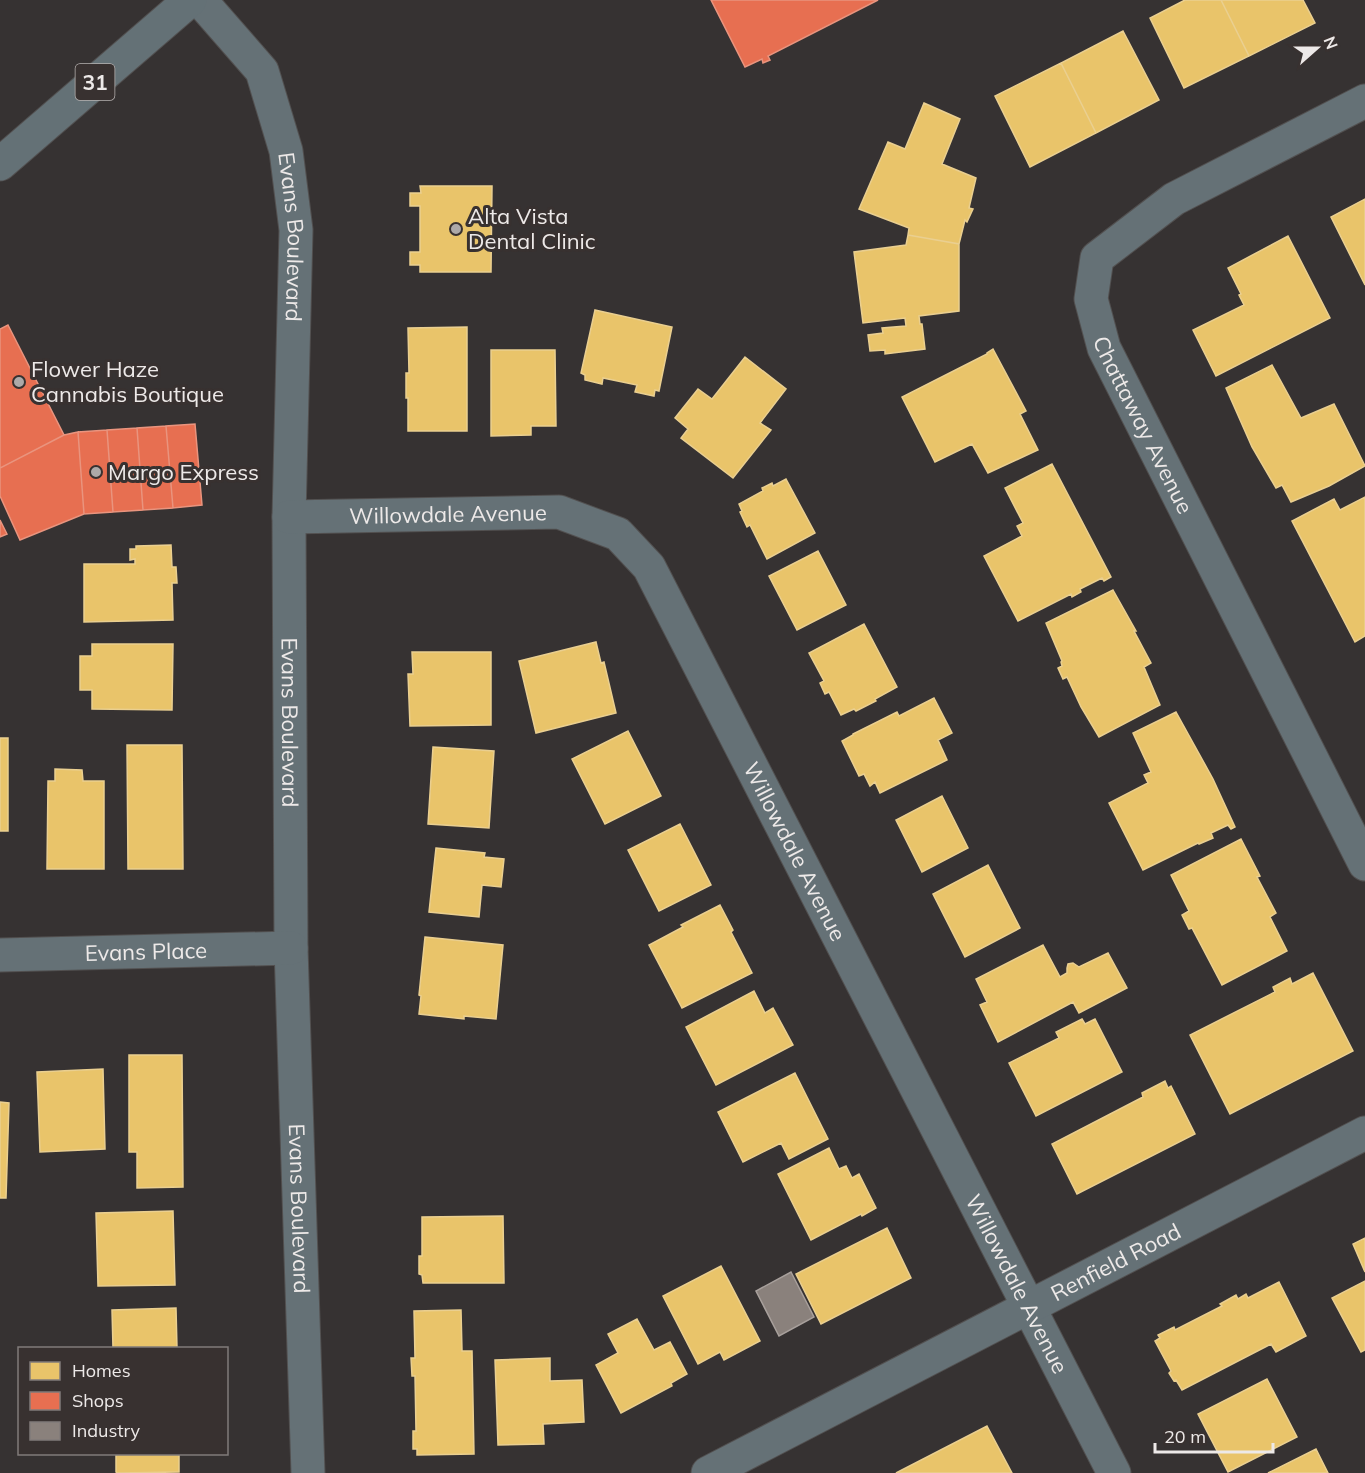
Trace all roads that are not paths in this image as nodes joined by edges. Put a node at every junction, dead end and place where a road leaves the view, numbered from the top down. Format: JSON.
{"nodes":[{"id":1,"x":190,"y":0,"type":"edge"},
{"id":2,"x":200,"y":0,"type":"edge"},
{"id":3,"x":1365,"y":101,"type":"edge"},
{"id":4,"x":2,"y":159,"type":"edge"},
{"id":5,"x":289,"y":517,"type":"junction"},
{"id":6,"x":1365,"y":864,"type":"edge"},
{"id":7,"x":291,"y":948,"type":"junction"},
{"id":8,"x":0,"y":955,"type":"edge"},
{"id":9,"x":1365,"y":1133,"type":"edge"},
{"id":10,"x":1028,"y":1308,"type":"junction"},
{"id":11,"x":308,"y":1473,"type":"edge"},
{"id":12,"x":708,"y":1473,"type":"edge"},
{"id":13,"x":1114,"y":1473,"type":"edge"}],
"edges":[{"from":1,"to":4,"type":"main road","number":"31"},
{"from":2,"to":5,"type":"street","name":"Evans Boulevard"},
{"from":3,"to":6,"type":"street","name":"Chattaway Avenue"},
{"from":5,"to":7,"type":"street","name":"Evans Boulevard"},
{"from":5,"to":10,"type":"street","name":"Willowdale Avenue"},
{"from":7,"to":8,"type":"street","name":"Evans Place"},
{"from":7,"to":11,"type":"street","name":"Evans Boulevard"},
{"from":9,"to":10,"type":"street","name":"Renfield Road"},
{"from":10,"to":12,"type":"street","name":"Renfield Road"},
{"from":10,"to":13,"type":"street","name":"Willowdale Avenue"}]}
